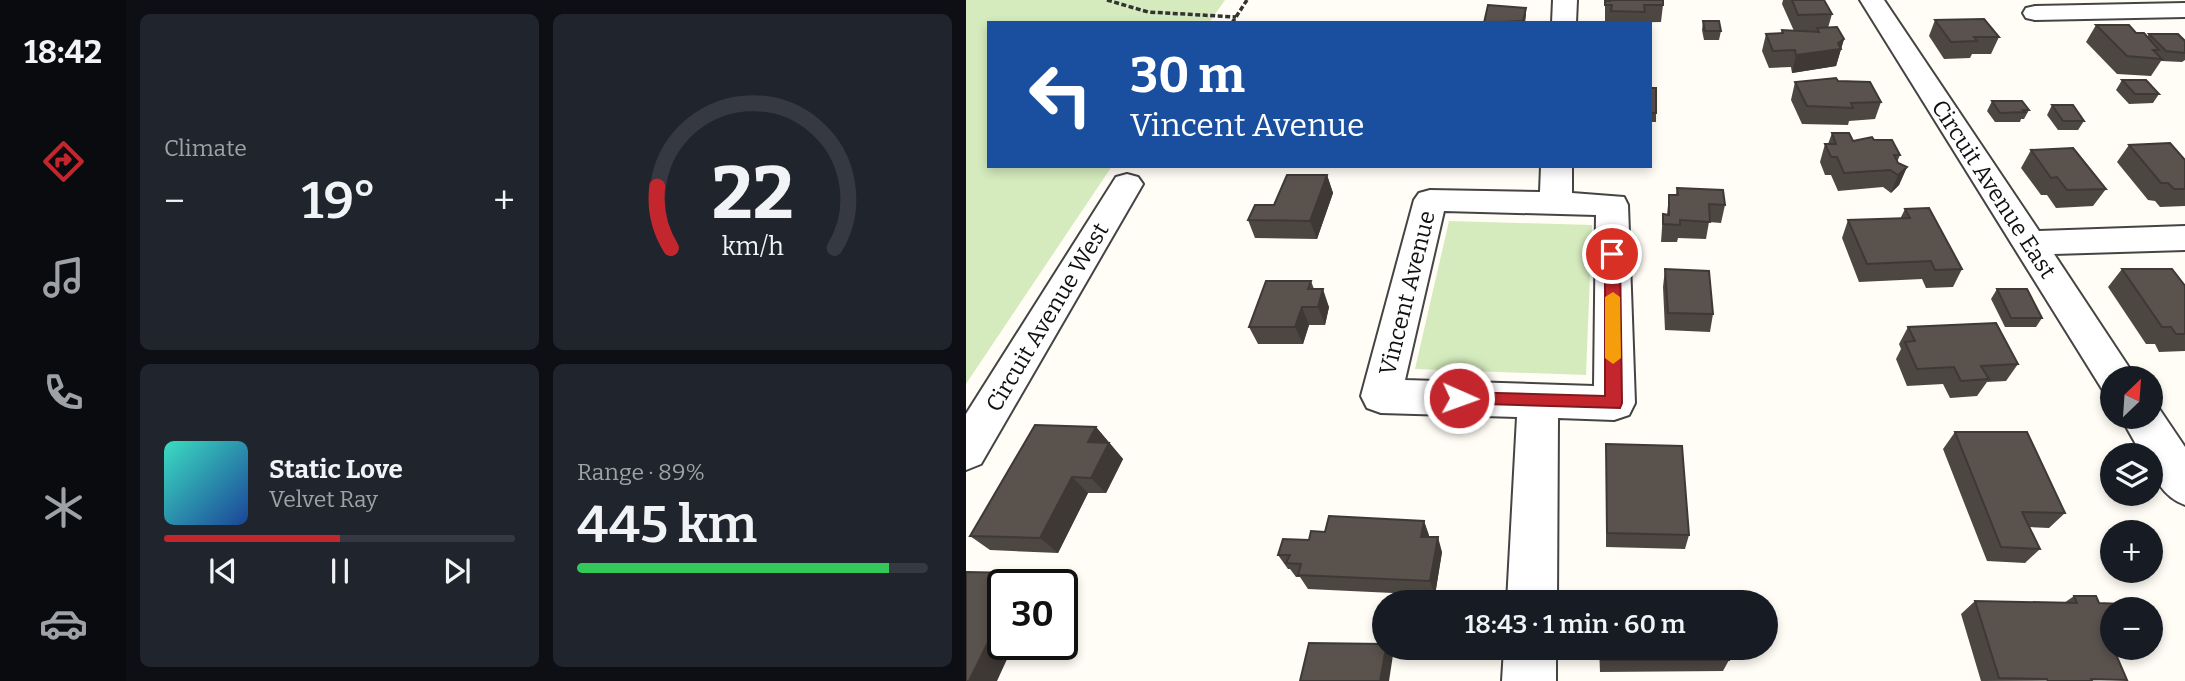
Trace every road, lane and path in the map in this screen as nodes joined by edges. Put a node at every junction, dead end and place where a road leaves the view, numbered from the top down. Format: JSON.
{"nodes":[{"id":1,"x":1107,"y":0,"type":"edge"},
{"id":2,"x":1247,"y":0,"type":"edge"},
{"id":3,"x":1565,"y":0,"type":"edge"},
{"id":4,"x":1871,"y":0,"type":"edge"},
{"id":5,"x":2185,"y":10,"type":"edge"},
{"id":6,"x":2035,"y":13,"type":"dead end"},
{"id":7,"x":1236,"y":17,"type":"junction"},
{"id":8,"x":1233,"y":21,"type":"edge"},
{"id":9,"x":1564,"y":21,"type":"edge"},
{"id":10,"x":1557,"y":168,"type":"edge"},
{"id":11,"x":1127,"y":184,"type":"dead end"},
{"id":12,"x":1555,"y":203,"type":"junction"},
{"id":13,"x":2185,"y":238,"type":"edge"},
{"id":14,"x":2029,"y":243,"type":"junction"},
{"id":15,"x":2108,"y":366,"type":"edge"},
{"id":16,"x":1538,"y":401,"type":"junction"},
{"id":17,"x":2149,"y":429,"type":"edge"},
{"id":18,"x":966,"y":451,"type":"edge"},
{"id":19,"x":2185,"y":485,"type":"edge"},
{"id":20,"x":1532,"y":590,"type":"edge"},
{"id":21,"x":1530,"y":660,"type":"edge"},
{"id":22,"x":1529,"y":681,"type":"edge"}],
"edges":[{"from":1,"to":7,"type":"path"},
{"from":2,"to":7,"type":"path"},
{"from":3,"to":9,"type":"street"},
{"from":4,"to":14,"type":"street","name":"Circuit Avenue East"},
{"from":5,"to":6,"type":"street"},
{"from":7,"to":8,"type":"path"},
{"from":10,"to":12,"type":"street"},
{"from":11,"to":18,"type":"street","name":"Circuit Avenue West"},
{"from":12,"to":16,"type":"street","name":"Vincent Avenue"},
{"from":12,"to":16,"type":"street","name":"Vincent Avenue"},
{"from":13,"to":14,"type":"street"},
{"from":14,"to":15,"type":"street","name":"Circuit Avenue East"},
{"from":16,"to":20,"type":"street"},
{"from":17,"to":19,"type":"street"},
{"from":21,"to":22,"type":"street"}]}
